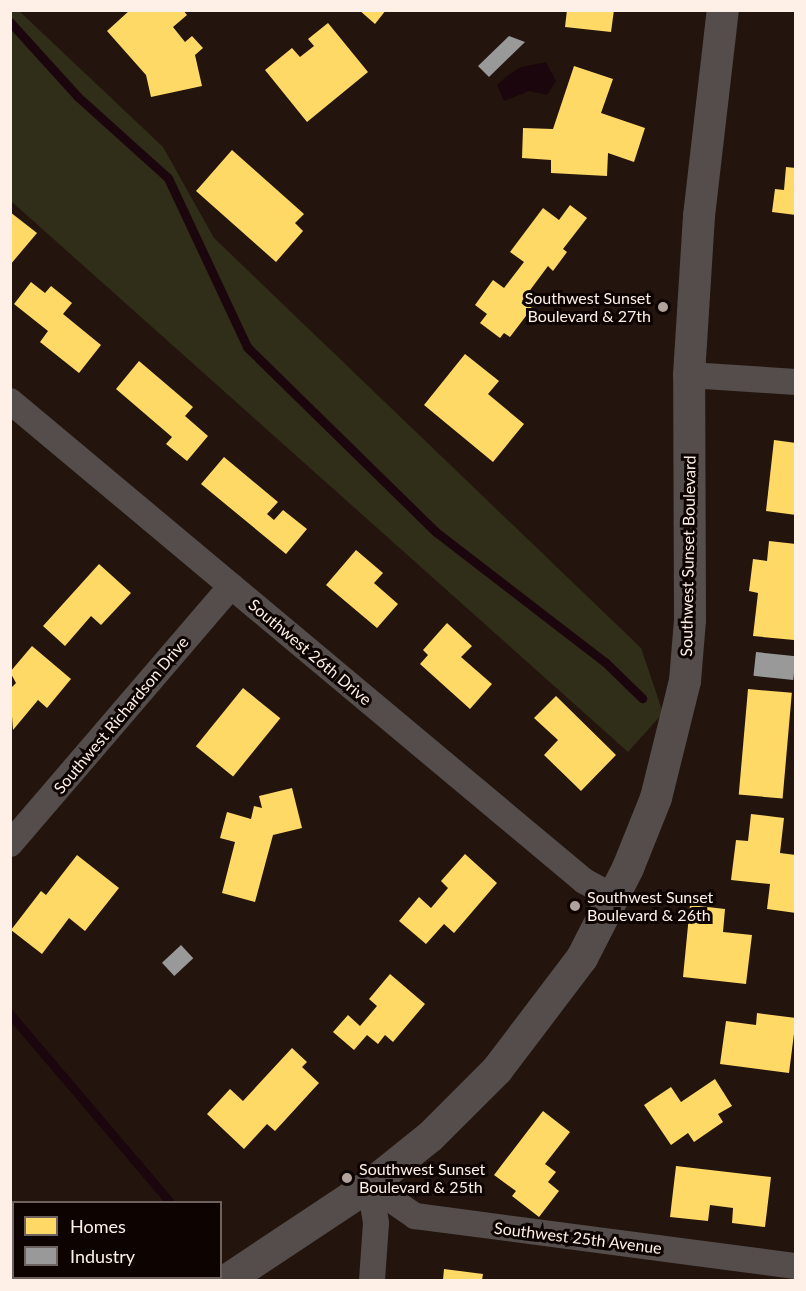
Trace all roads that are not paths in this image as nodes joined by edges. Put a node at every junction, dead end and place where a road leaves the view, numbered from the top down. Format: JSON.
{"nodes":[{"id":1,"x":723,"y":10,"type":"edge"},
{"id":2,"x":689,"y":375,"type":"junction"},
{"id":3,"x":795,"y":382,"type":"edge"},
{"id":4,"x":10,"y":400,"type":"edge"},
{"id":5,"x":231,"y":586,"type":"junction"},
{"id":6,"x":10,"y":844,"type":"edge"},
{"id":7,"x":614,"y":897,"type":"junction"},
{"id":8,"x":370,"y":1185,"type":"junction"},
{"id":9,"x":795,"y":1266,"type":"edge"},
{"id":10,"x":227,"y":1281,"type":"edge"},
{"id":11,"x":372,"y":1281,"type":"edge"}],
"edges":[{"from":1,"to":2,"type":"street","name":"Southwest Sunset Boulevard"},
{"from":2,"to":3,"type":"street"},
{"from":2,"to":7,"type":"street","name":"Southwest Sunset Boulevard"},
{"from":4,"to":5,"type":"street","name":"Southwest 26th Drive"},
{"from":5,"to":6,"type":"street","name":"Southwest Richardson Drive"},
{"from":5,"to":7,"type":"street","name":"Southwest 26th Drive"},
{"from":7,"to":8,"type":"street","name":"Southwest Sunset Boulevard"},
{"from":8,"to":9,"type":"street","name":"Southwest 25th Avenue"},
{"from":8,"to":10,"type":"street","name":"Southwest Sunset Boulevard"},
{"from":8,"to":11,"type":"street"}]}
